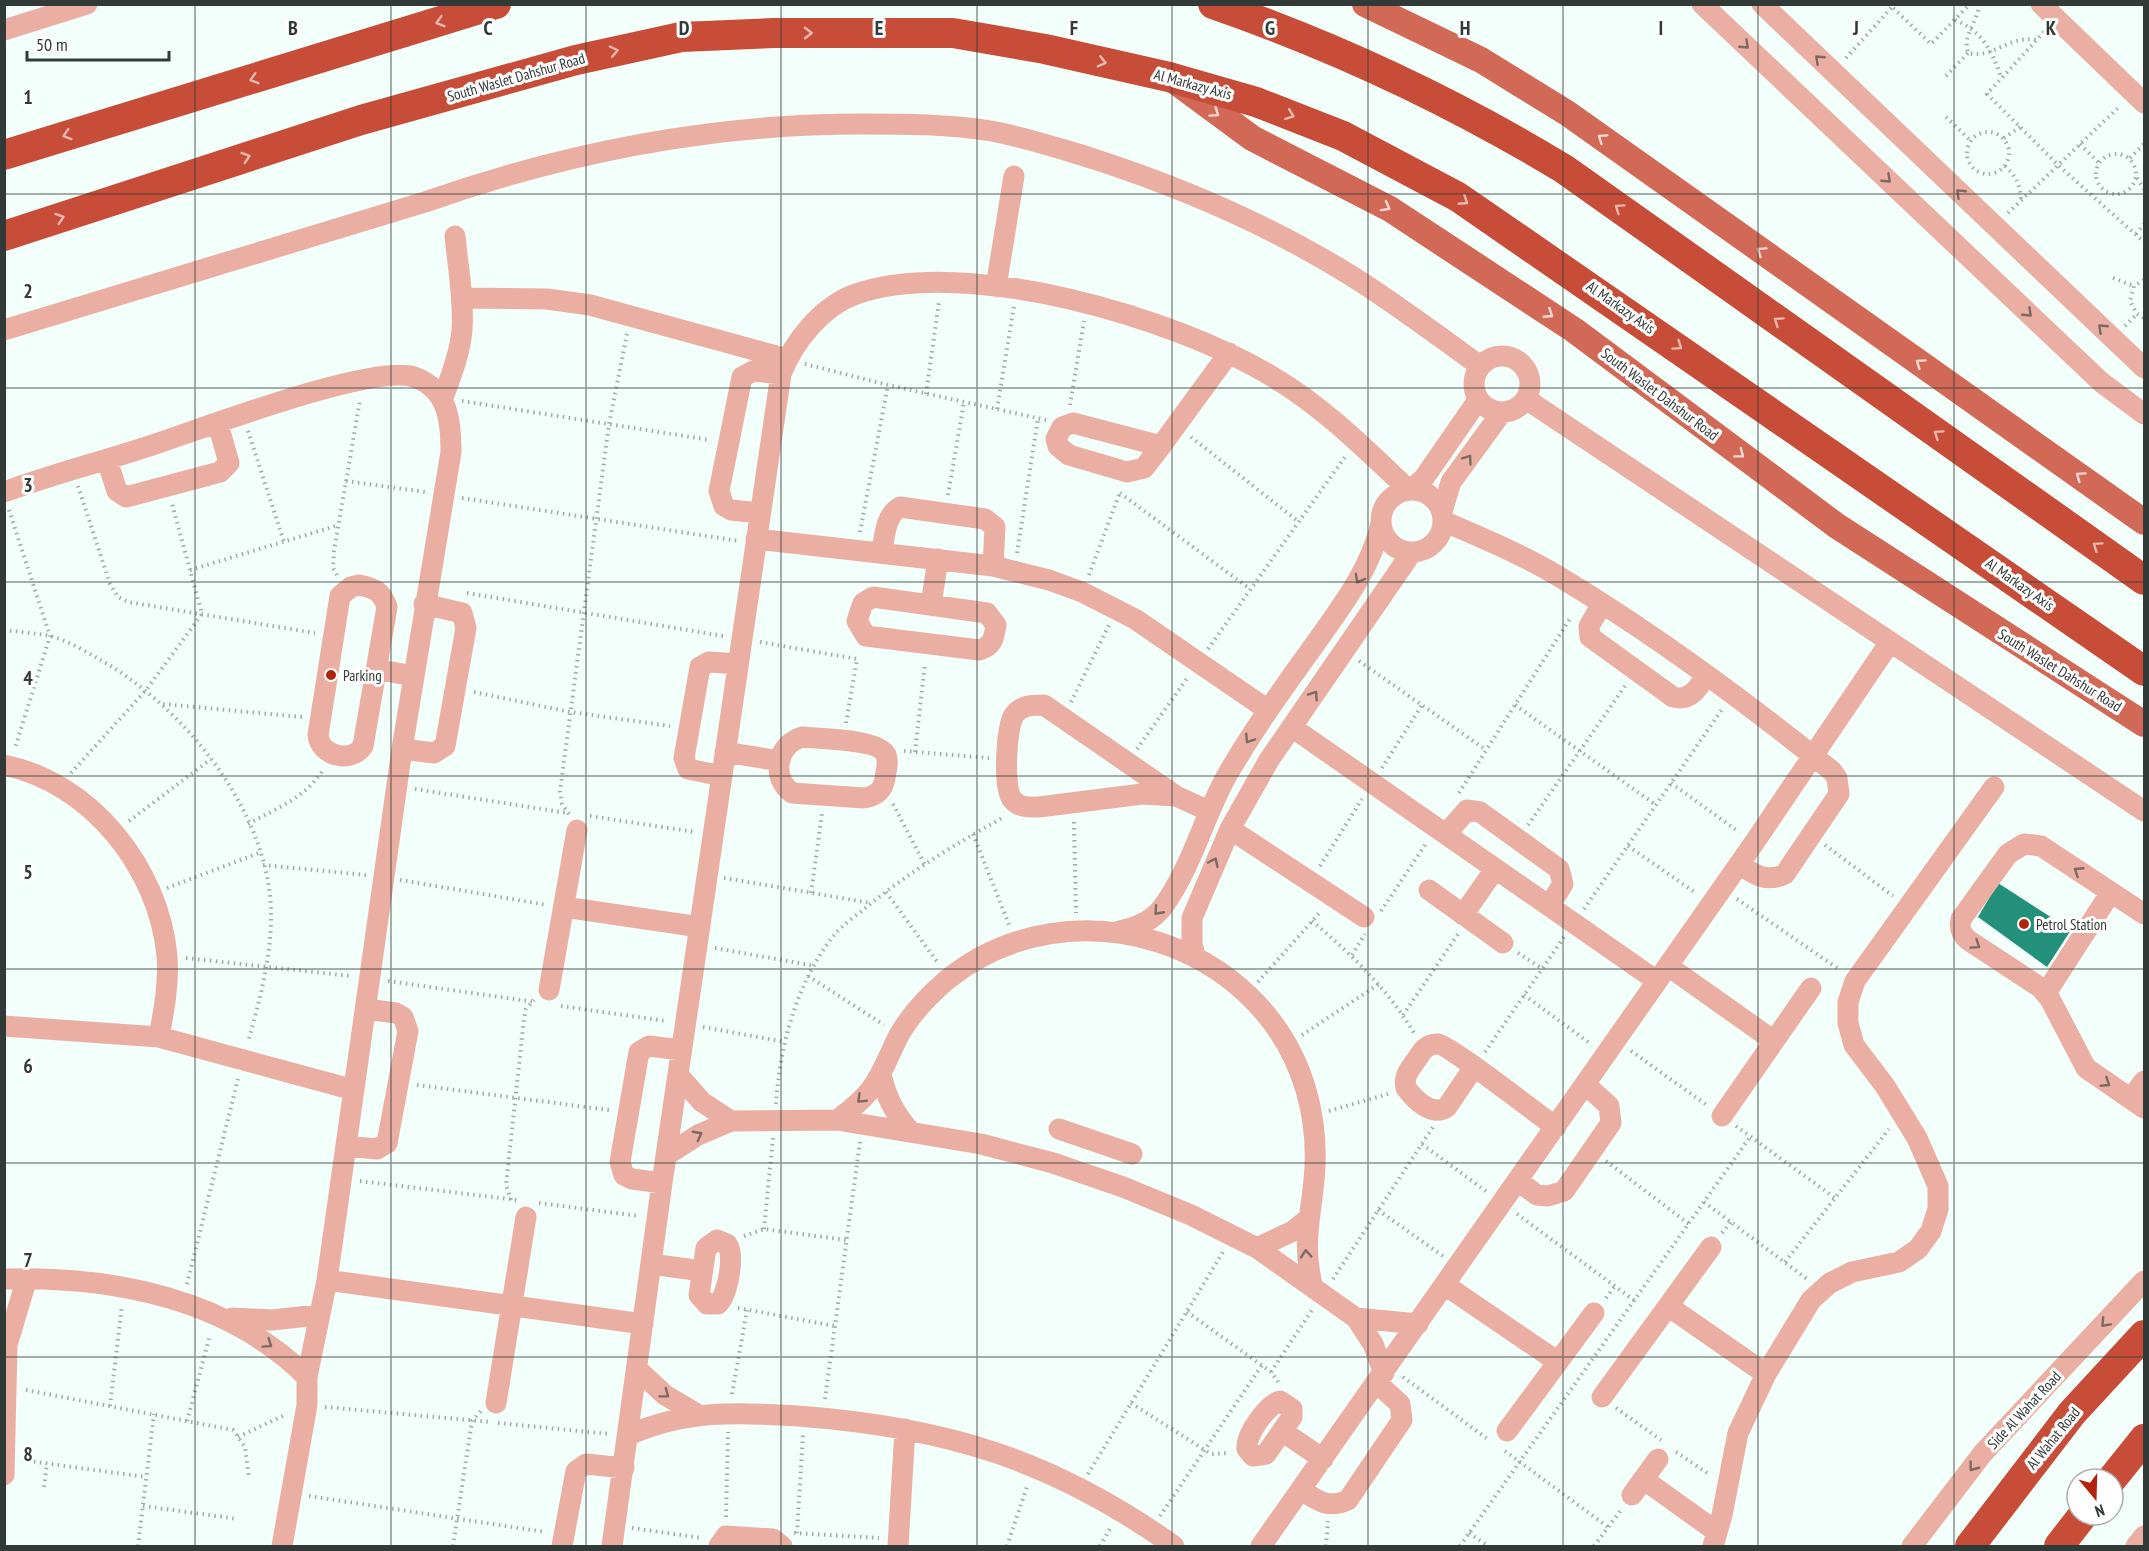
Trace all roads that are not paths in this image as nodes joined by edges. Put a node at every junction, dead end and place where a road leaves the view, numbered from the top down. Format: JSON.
{"nodes":[{"id":1,"x":87,"y":4,"type":"edge"},
{"id":2,"x":496,"y":4,"type":"edge"},
{"id":3,"x":1213,"y":4,"type":"edge"},
{"id":4,"x":1365,"y":4,"type":"edge"},
{"id":5,"x":1702,"y":4,"type":"edge"},
{"id":6,"x":1762,"y":4,"type":"edge"},
{"id":7,"x":2049,"y":12,"type":"edge"},
{"id":8,"x":4,"y":30,"type":"edge"},
{"id":9,"x":1045,"y":49,"type":"joint"},
{"id":10,"x":1169,"y":77,"type":"junction"},
{"id":11,"x":2139,"y":97,"type":"edge"},
{"id":12,"x":4,"y":155,"type":"edge"},
{"id":13,"x":1014,"y":176,"type":"dead end"},
{"id":14,"x":4,"y":236,"type":"edge"},
{"id":15,"x":455,"y":236,"type":"dead end"},
{"id":16,"x":1006,"y":288,"type":"junction"},
{"id":17,"x":462,"y":298,"type":"junction"},
{"id":18,"x":4,"y":330,"type":"edge"},
{"id":19,"x":1228,"y":353,"type":"junction"},
{"id":20,"x":1480,"y":366,"type":"junction"},
{"id":21,"x":784,"y":367,"type":"junction"},
{"id":22,"x":2145,"y":368,"type":"edge"},
{"id":23,"x":443,"y":398,"type":"junction"},
{"id":24,"x":1526,"y":399,"type":"junction"},
{"id":25,"x":1478,"y":400,"type":"junction"},
{"id":26,"x":1502,"y":412,"type":"junction"},
{"id":27,"x":2145,"y":414,"type":"edge"},
{"id":28,"x":218,"y":424,"type":"junction"},
{"id":29,"x":1161,"y":446,"type":"junction"},
{"id":30,"x":107,"y":460,"type":"junction"},
{"id":31,"x":1410,"y":490,"type":"junction"},
{"id":32,"x":6,"y":499,"type":"edge"},
{"id":33,"x":760,"y":513,"type":"junction"},
{"id":34,"x":1442,"y":516,"type":"junction"},
{"id":35,"x":2145,"y":522,"type":"edge"},
{"id":36,"x":1381,"y":524,"type":"junction"},
{"id":37,"x":755,"y":541,"type":"junction"},
{"id":38,"x":882,"y":552,"type":"junction"},
{"id":39,"x":1412,"y":552,"type":"junction"},
{"id":40,"x":938,"y":559,"type":"junction"},
{"id":41,"x":1004,"y":568,"type":"junction"},
{"id":42,"x":2145,"y":580,"type":"edge"},
{"id":43,"x":426,"y":595,"type":"junction"},
{"id":44,"x":1594,"y":599,"type":"junction"},
{"id":45,"x":931,"y":605,"type":"junction"},
{"id":46,"x":1890,"y":642,"type":"junction"},
{"id":47,"x":738,"y":664,"type":"junction"},
{"id":48,"x":376,"y":669,"type":"junction"},
{"id":49,"x":2145,"y":671,"type":"edge"},
{"id":50,"x":413,"y":676,"type":"junction"},
{"id":51,"x":1706,"y":676,"type":"junction"},
{"id":52,"x":1268,"y":710,"type":"junction"},
{"id":53,"x":2145,"y":724,"type":"edge"},
{"id":54,"x":1293,"y":728,"type":"junction"},
{"id":55,"x":402,"y":749,"type":"junction"},
{"id":56,"x":725,"y":752,"type":"junction"},
{"id":57,"x":1814,"y":756,"type":"junction"},
{"id":58,"x":780,"y":761,"type":"junction"},
{"id":59,"x":7,"y":766,"type":"edge"},
{"id":60,"x":722,"y":776,"type":"junction"},
{"id":61,"x":1994,"y":787,"type":"dead end"},
{"id":62,"x":1176,"y":796,"type":"junction"},
{"id":63,"x":1209,"y":811,"type":"junction"},
{"id":64,"x":2145,"y":811,"type":"edge"},
{"id":65,"x":573,"y":822,"type":"road end"},
{"id":66,"x":1230,"y":829,"type":"junction"},
{"id":67,"x":1441,"y":831,"type":"junction"},
{"id":68,"x":1739,"y":864,"type":"junction"},
{"id":69,"x":1495,"y":869,"type":"junction"},
{"id":70,"x":1429,"y":890,"type":"dead end"},
{"id":71,"x":2111,"y":892,"type":"junction"},
{"id":72,"x":1549,"y":906,"type":"junction"},
{"id":73,"x":564,"y":908,"type":"junction"},
{"id":74,"x":2145,"y":914,"type":"edge"},
{"id":75,"x":1466,"y":917,"type":"junction"},
{"id":76,"x":1370,"y":920,"type":"road end"},
{"id":77,"x":1119,"y":932,"type":"junction"},
{"id":78,"x":699,"y":936,"type":"junction"},
{"id":79,"x":1503,"y":943,"type":"road end"},
{"id":80,"x":1196,"y":958,"type":"junction"},
{"id":81,"x":1663,"y":973,"type":"junction"},
{"id":82,"x":1811,"y":988,"type":"dead end"},
{"id":83,"x":2046,"y":993,"type":"junction"},
{"id":84,"x":545,"y":1000,"type":"road end"},
{"id":85,"x":366,"y":1009,"type":"junction"},
{"id":86,"x":4,"y":1026,"type":"edge"},
{"id":87,"x":159,"y":1037,"type":"junction"},
{"id":88,"x":1774,"y":1041,"type":"junction"},
{"id":89,"x":681,"y":1050,"type":"junction"},
{"id":90,"x":1474,"y":1068,"type":"junction"},
{"id":91,"x":881,"y":1074,"type":"junction"},
{"id":92,"x":679,"y":1076,"type":"junction"},
{"id":93,"x":2145,"y":1081,"type":"edge"},
{"id":94,"x":1585,"y":1084,"type":"junction"},
{"id":95,"x":354,"y":1090,"type":"junction"},
{"id":96,"x":2138,"y":1104,"type":"edge"},
{"id":97,"x":1722,"y":1116,"type":"dead end"},
{"id":98,"x":837,"y":1120,"type":"junction"},
{"id":99,"x":731,"y":1121,"type":"junction"},
{"id":100,"x":1556,"y":1127,"type":"junction"},
{"id":101,"x":1059,"y":1129,"type":"dead end"},
{"id":102,"x":909,"y":1130,"type":"junction"},
{"id":103,"x":1099,"y":1142,"type":"junction"},
{"id":104,"x":347,"y":1146,"type":"junction"},
{"id":105,"x":1132,"y":1154,"type":"dead end"},
{"id":106,"x":667,"y":1155,"type":"junction"},
{"id":107,"x":1087,"y":1175,"type":"junction"},
{"id":108,"x":1518,"y":1181,"type":"junction"},
{"id":109,"x":662,"y":1183,"type":"junction"},
{"id":110,"x":527,"y":1207,"type":"road end"},
{"id":111,"x":1308,"y":1219,"type":"junction"},
{"id":112,"x":1711,"y":1247,"type":"dead end"},
{"id":113,"x":1257,"y":1248,"type":"junction"},
{"id":114,"x":651,"y":1264,"type":"junction"},
{"id":115,"x":702,"y":1271,"type":"junction"},
{"id":116,"x":27,"y":1278,"type":"junction"},
{"id":117,"x":4,"y":1279,"type":"edge"},
{"id":118,"x":327,"y":1280,"type":"junction"},
{"id":119,"x":2145,"y":1281,"type":"edge"},
{"id":120,"x":1445,"y":1285,"type":"junction"},
{"id":121,"x":1318,"y":1291,"type":"junction"},
{"id":122,"x":510,"y":1305,"type":"junction"},
{"id":123,"x":1668,"y":1306,"type":"junction"},
{"id":124,"x":1594,"y":1313,"type":"dead end"},
{"id":125,"x":318,"y":1315,"type":"junction"},
{"id":126,"x":220,"y":1316,"type":"junction"},
{"id":127,"x":1356,"y":1318,"type":"junction"},
{"id":128,"x":643,"y":1324,"type":"junction"},
{"id":129,"x":1418,"y":1324,"type":"junction"},
{"id":130,"x":2145,"y":1335,"type":"edge"},
{"id":131,"x":1558,"y":1362,"type":"junction"},
{"id":132,"x":5,"y":1363,"type":"edge"},
{"id":133,"x":638,"y":1370,"type":"junction"},
{"id":134,"x":1766,"y":1374,"type":"junction"},
{"id":135,"x":307,"y":1377,"type":"junction"},
{"id":136,"x":1381,"y":1378,"type":"junction"},
{"id":137,"x":1602,"y":1397,"type":"road end"},
{"id":138,"x":496,"y":1403,"type":"road end"},
{"id":139,"x":697,"y":1414,"type":"junction"},
{"id":140,"x":905,"y":1429,"type":"junction"},
{"id":141,"x":1282,"y":1431,"type":"junction"},
{"id":142,"x":1507,"y":1431,"type":"dead end"},
{"id":143,"x":628,"y":1435,"type":"junction"},
{"id":144,"x":2141,"y":1444,"type":"edge"},
{"id":145,"x":1323,"y":1459,"type":"junction"},
{"id":146,"x":1658,"y":1459,"type":"dead end"},
{"id":147,"x":5,"y":1466,"type":"edge"},
{"id":148,"x":2122,"y":1467,"type":"edge"},
{"id":149,"x":624,"y":1468,"type":"junction"},
{"id":150,"x":1301,"y":1490,"type":"junction"},
{"id":151,"x":2074,"y":1527,"type":"edge"},
{"id":152,"x":614,"y":1536,"type":"edge"},
{"id":153,"x":2145,"y":1536,"type":"edge"},
{"id":154,"x":1715,"y":1539,"type":"edge"},
{"id":155,"x":563,"y":1540,"type":"edge"},
{"id":156,"x":722,"y":1541,"type":"edge"},
{"id":157,"x":787,"y":1541,"type":"edge"},
{"id":158,"x":898,"y":1543,"type":"edge"},
{"id":159,"x":282,"y":1546,"type":"edge"},
{"id":160,"x":1174,"y":1546,"type":"edge"},
{"id":161,"x":1261,"y":1546,"type":"edge"},
{"id":162,"x":1912,"y":1546,"type":"edge"},
{"id":163,"x":1970,"y":1546,"type":"edge"},
{"id":164,"x":2059,"y":1546,"type":"edge"},
{"id":165,"x":2136,"y":1546,"type":"edge"}],
"edges":[{"from":1,"to":8,"type":"street"},
{"from":2,"to":12,"type":"highway","one_way":true},
{"from":42,"to":3,"type":"highway","one_way":true},
{"from":35,"to":4,"type":"main road","one_way":true},
{"from":5,"to":27,"type":"street","one_way":true},
{"from":22,"to":6,"type":"street","one_way":true},
{"from":7,"to":11,"type":"street"},
{"from":9,"to":10,"type":"highway","name":"Al Markazy Axis","one_way":true},
{"from":14,"to":9,"type":"highway","name":"South Waslet Dahshur Road","one_way":true},
{"from":10,"to":49,"type":"highway","name":"Al Markazy Axis","one_way":true},
{"from":10,"to":53,"type":"main road","name":"South Waslet Dahshur Road","one_way":true},
{"from":13,"to":16,"type":"street"},
{"from":15,"to":17,"type":"street"},
{"from":16,"to":19,"type":"street"},
{"from":16,"to":21,"type":"street"},
{"from":17,"to":21,"type":"street"},
{"from":17,"to":23,"type":"street"},
{"from":18,"to":20,"type":"street"},
{"from":19,"to":29,"type":"street"},
{"from":19,"to":31,"type":"street"},
{"from":20,"to":24,"type":"street"},
{"from":20,"to":25,"type":"street"},
{"from":21,"to":33,"type":"street"},
{"from":21,"to":33,"type":"street"},
{"from":23,"to":28,"type":"street"},
{"from":23,"to":43,"type":"street"},
{"from":24,"to":26,"type":"street"},
{"from":24,"to":46,"type":"street"},
{"from":25,"to":26,"type":"street"},
{"from":25,"to":31,"type":"street"},
{"from":34,"to":26,"type":"street","one_way":true},
{"from":28,"to":30,"type":"street"},
{"from":28,"to":30,"type":"street"},
{"from":29,"to":29,"type":"street"},
{"from":30,"to":32,"type":"street"},
{"from":31,"to":34,"type":"street"},
{"from":31,"to":36,"type":"street"},
{"from":33,"to":37,"type":"street"},
{"from":34,"to":39,"type":"street"},
{"from":34,"to":44,"type":"street"},
{"from":36,"to":39,"type":"street"},
{"from":36,"to":52,"type":"street","one_way":true},
{"from":37,"to":38,"type":"street"},
{"from":37,"to":47,"type":"street"},
{"from":38,"to":40,"type":"street"},
{"from":38,"to":41,"type":"street"},
{"from":54,"to":39,"type":"street","one_way":true},
{"from":40,"to":41,"type":"street"},
{"from":40,"to":45,"type":"street"},
{"from":41,"to":52,"type":"street"},
{"from":43,"to":50,"type":"street"},
{"from":43,"to":55,"type":"street"},
{"from":44,"to":51,"type":"street"},
{"from":44,"to":51,"type":"street"},
{"from":45,"to":45,"type":"street"},
{"from":46,"to":57,"type":"street"},
{"from":46,"to":64,"type":"street"},
{"from":47,"to":56,"type":"street"},
{"from":47,"to":60,"type":"street"},
{"from":48,"to":48,"type":"street"},
{"from":48,"to":50,"type":"street"},
{"from":50,"to":55,"type":"street"},
{"from":51,"to":57,"type":"street"},
{"from":52,"to":63,"type":"street","one_way":true},
{"from":54,"to":66,"type":"street"},
{"from":54,"to":67,"type":"street"},
{"from":55,"to":85,"type":"street"},
{"from":56,"to":58,"type":"street"},
{"from":56,"to":60,"type":"street"},
{"from":57,"to":68,"type":"street"},
{"from":57,"to":68,"type":"street"},
{"from":58,"to":58,"type":"street"},
{"from":59,"to":87,"type":"street"},
{"from":60,"to":78,"type":"street"},
{"from":61,"to":134,"type":"street"},
{"from":62,"to":62,"type":"street"},
{"from":62,"to":63,"type":"street"},
{"from":63,"to":77,"type":"street","one_way":true},
{"from":65,"to":73,"type":"street"},
{"from":66,"to":76,"type":"street"},
{"from":80,"to":66,"type":"street","one_way":true},
{"from":67,"to":69,"type":"street"},
{"from":67,"to":72,"type":"street"},
{"from":68,"to":81,"type":"street"},
{"from":69,"to":72,"type":"street"},
{"from":69,"to":75,"type":"street"},
{"from":70,"to":75,"type":"street"},
{"from":71,"to":74,"type":"street"},
{"from":71,"to":83,"type":"street"},
{"from":71,"to":83,"type":"street","one_way":true},
{"from":72,"to":81,"type":"street"},
{"from":73,"to":78,"type":"street"},
{"from":73,"to":84,"type":"street"},
{"from":75,"to":79,"type":"street"},
{"from":77,"to":80,"type":"street"},
{"from":77,"to":91,"type":"street"},
{"from":78,"to":89,"type":"street"},
{"from":80,"to":111,"type":"street"},
{"from":81,"to":88,"type":"street"},
{"from":81,"to":94,"type":"street"},
{"from":82,"to":88,"type":"street"},
{"from":83,"to":96,"type":"street","one_way":true},
{"from":85,"to":95,"type":"street"},
{"from":85,"to":104,"type":"street"},
{"from":86,"to":87,"type":"street"},
{"from":87,"to":95,"type":"street"},
{"from":88,"to":97,"type":"street"},
{"from":89,"to":92,"type":"street"},
{"from":89,"to":109,"type":"street"},
{"from":90,"to":90,"type":"street"},
{"from":90,"to":100,"type":"street"},
{"from":91,"to":98,"type":"street","one_way":true},
{"from":91,"to":102,"type":"street"},
{"from":92,"to":99,"type":"street"},
{"from":92,"to":106,"type":"street"},
{"from":93,"to":96,"type":"street"},
{"from":94,"to":100,"type":"street"},
{"from":94,"to":108,"type":"street"},
{"from":95,"to":104,"type":"street"},
{"from":98,"to":99,"type":"street"},
{"from":98,"to":102,"type":"street"},
{"from":106,"to":99,"type":"street","one_way":true},
{"from":100,"to":108,"type":"street"},
{"from":101,"to":103,"type":"street"},
{"from":102,"to":107,"type":"street"},
{"from":103,"to":105,"type":"street"},
{"from":103,"to":107,"type":"street"},
{"from":104,"to":118,"type":"street"},
{"from":106,"to":109,"type":"street"},
{"from":107,"to":113,"type":"street"},
{"from":108,"to":120,"type":"street"},
{"from":109,"to":114,"type":"street"},
{"from":110,"to":122,"type":"street"},
{"from":111,"to":113,"type":"street"},
{"from":121,"to":111,"type":"street","one_way":true},
{"from":112,"to":123,"type":"street"},
{"from":113,"to":121,"type":"street"},
{"from":114,"to":115,"type":"street"},
{"from":114,"to":128,"type":"street"},
{"from":115,"to":115,"type":"street"},
{"from":116,"to":117,"type":"street"},
{"from":116,"to":126,"type":"street"},
{"from":116,"to":132,"type":"street"},
{"from":118,"to":122,"type":"street"},
{"from":118,"to":125,"type":"street"},
{"from":119,"to":162,"type":"street","name":"Side Al Wahat Road","one_way":true},
{"from":120,"to":129,"type":"street"},
{"from":120,"to":131,"type":"street"},
{"from":121,"to":127,"type":"street"},
{"from":122,"to":128,"type":"street"},
{"from":122,"to":138,"type":"street"},
{"from":123,"to":134,"type":"street"},
{"from":123,"to":137,"type":"street"},
{"from":124,"to":131,"type":"street"},
{"from":125,"to":126,"type":"street"},
{"from":125,"to":135,"type":"street"},
{"from":126,"to":135,"type":"street","one_way":true},
{"from":127,"to":129,"type":"street"},
{"from":127,"to":136,"type":"street"},
{"from":128,"to":133,"type":"street"},
{"from":129,"to":136,"type":"street"},
{"from":130,"to":163,"type":"highway","name":"Al Wahat Road"},
{"from":131,"to":142,"type":"street"},
{"from":132,"to":147,"type":"street"},
{"from":133,"to":139,"type":"street","one_way":true},
{"from":133,"to":143,"type":"street"},
{"from":134,"to":154,"type":"street"},
{"from":135,"to":159,"type":"street"},
{"from":136,"to":145,"type":"street"},
{"from":136,"to":150,"type":"street"},
{"from":139,"to":140,"type":"street"},
{"from":139,"to":143,"type":"street"},
{"from":140,"to":158,"type":"street"},
{"from":140,"to":160,"type":"street"},
{"from":141,"to":141,"type":"street"},
{"from":141,"to":145,"type":"street"},
{"from":143,"to":149,"type":"street"},
{"from":144,"to":148,"type":"highway"},
{"from":145,"to":150,"type":"street"},
{"from":146,"to":154,"type":"street"},
{"from":149,"to":152,"type":"street"},
{"from":149,"to":155,"type":"street"},
{"from":150,"to":161,"type":"street"},
{"from":151,"to":164,"type":"highway"},
{"from":153,"to":165,"type":"street"},
{"from":156,"to":157,"type":"street"}]}
